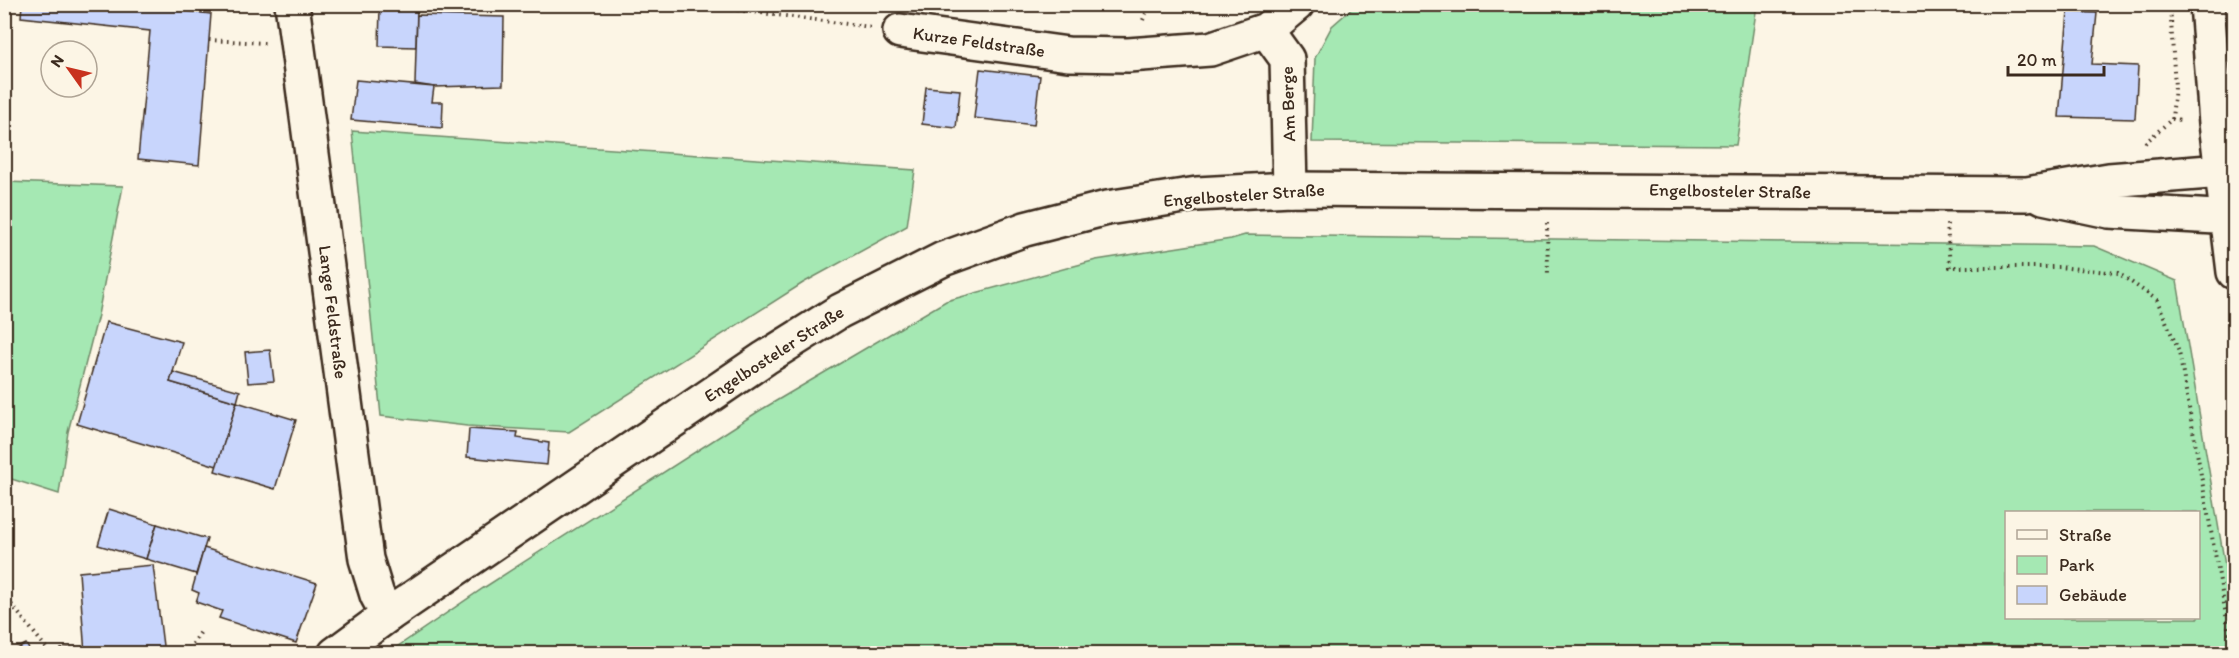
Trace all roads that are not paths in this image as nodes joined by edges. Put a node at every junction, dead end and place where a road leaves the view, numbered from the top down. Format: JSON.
{"nodes":[{"id":1,"x":292,"y":4,"type":"edge"},
{"id":2,"x":1297,"y":4,"type":"edge"},
{"id":3,"x":2207,"y":4,"type":"edge"},
{"id":4,"x":1266,"y":30,"type":"junction"},
{"id":5,"x":900,"y":31,"type":"road end"},
{"id":6,"x":2228,"y":171,"type":"edge"},
{"id":7,"x":1290,"y":189,"type":"junction"},
{"id":8,"x":2027,"y":194,"type":"junction"},
{"id":9,"x":2231,"y":218,"type":"edge"},
{"id":10,"x":2235,"y":272,"type":"edge"},
{"id":11,"x":388,"y":615,"type":"junction"},
{"id":12,"x":336,"y":654,"type":"edge"}],
"edges":[{"from":1,"to":11,"type":"street","name":"Lange Feldstraße"},
{"from":2,"to":4,"type":"street"},
{"from":3,"to":6,"type":"street"},
{"from":4,"to":5,"type":"street","name":"Kurze Feldstraße"},
{"from":4,"to":7,"type":"street","name":"Am Berge"},
{"from":6,"to":8,"type":"street","name":"Engelbosteler Straße"},
{"from":6,"to":9,"type":"street"},
{"from":7,"to":8,"type":"street","name":"Engelbosteler Straße"},
{"from":7,"to":11,"type":"street","name":"Engelbosteler Straße"},
{"from":8,"to":9,"type":"street","name":"Engelbosteler Straße"},
{"from":9,"to":10,"type":"street"},
{"from":11,"to":12,"type":"street","name":"Engelbosteler Straße"}]}
